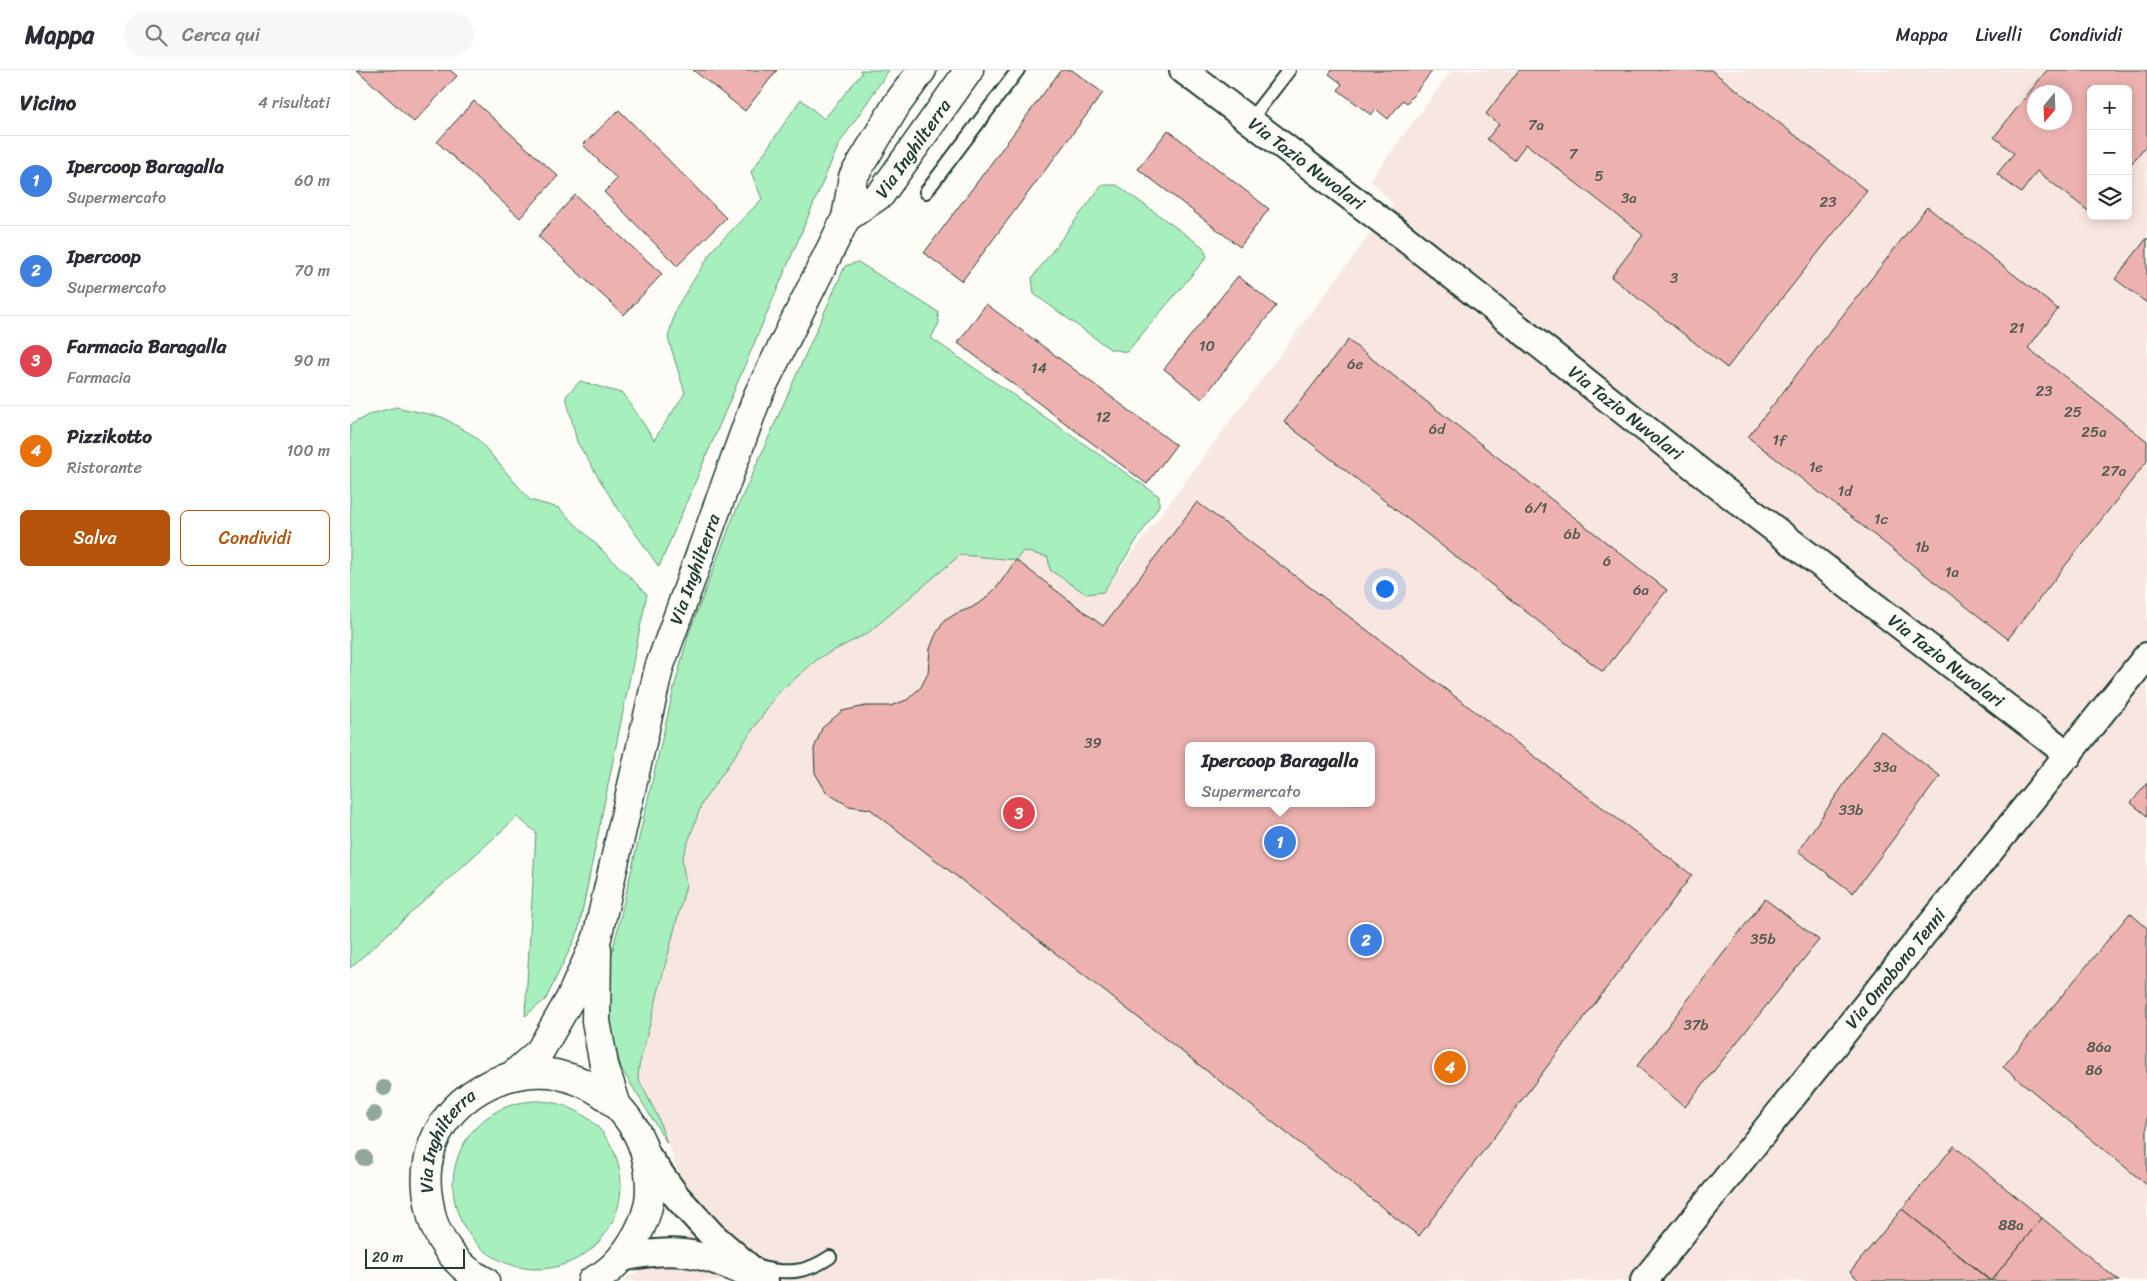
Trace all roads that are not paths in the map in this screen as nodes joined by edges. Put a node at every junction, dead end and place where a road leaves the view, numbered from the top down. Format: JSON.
{"nodes":[{"id":1,"x":922,"y":70,"type":"edge"},
{"id":2,"x":969,"y":70,"type":"edge"},
{"id":3,"x":1018,"y":70,"type":"edge"},
{"id":4,"x":1183,"y":70,"type":"edge"},
{"id":5,"x":1289,"y":70,"type":"edge"},
{"id":6,"x":1250,"y":120,"type":"junction"},
{"id":7,"x":926,"y":192,"type":"dead end"},
{"id":8,"x":846,"y":218,"type":"junction"},
{"id":9,"x":2147,"y":656,"type":"edge"},
{"id":10,"x":2068,"y":755,"type":"junction"},
{"id":11,"x":597,"y":938,"type":"junction"},
{"id":12,"x":513,"y":1074,"type":"junction"},
{"id":13,"x":616,"y":1103,"type":"junction"},
{"id":14,"x":646,"y":1154,"type":"junction"},
{"id":15,"x":830,"y":1257,"type":"dead end"},
{"id":16,"x":622,"y":1258,"type":"junction"},
{"id":17,"x":457,"y":1270,"type":"edge"},
{"id":18,"x":758,"y":1276,"type":"edge"},
{"id":19,"x":1652,"y":1278,"type":"edge"},
{"id":20,"x":485,"y":1281,"type":"edge"},
{"id":21,"x":592,"y":1281,"type":"edge"}],
"edges":[{"from":1,"to":8,"type":"main road","name":"Via Inghilterra"},
{"from":2,"to":8,"type":"main road","name":"Via Inghilterra"},
{"from":3,"to":7,"type":"lane"},
{"from":4,"to":6,"type":"street","name":"Via Tazio Nuvolari"},
{"from":5,"to":6,"type":"lane"},
{"from":6,"to":10,"type":"street","name":"Via Tazio Nuvolari"},
{"from":8,"to":11,"type":"main road","name":"Via Inghilterra"},
{"from":9,"to":10,"type":"street","name":"Via Omobono Tenni"},
{"from":10,"to":19,"type":"street","name":"Via Omobono Tenni"},
{"from":11,"to":12,"type":"main road","name":"Via Inghilterra"},
{"from":11,"to":13,"type":"main road","name":"Via Inghilterra"},
{"from":12,"to":13,"type":"main road","name":"Via Inghilterra"},
{"from":12,"to":17,"type":"main road","name":"Via Inghilterra"},
{"from":13,"to":14,"type":"main road","name":"Via Inghilterra"},
{"from":14,"to":16,"type":"main road","name":"Via Inghilterra"},
{"from":14,"to":18,"type":"street"},
{"from":15,"to":18,"type":"lane"},
{"from":16,"to":18,"type":"street"},
{"from":16,"to":21,"type":"main road","name":"Via Inghilterra"},
{"from":17,"to":20,"type":"main road","name":"Via Inghilterra"}]}
